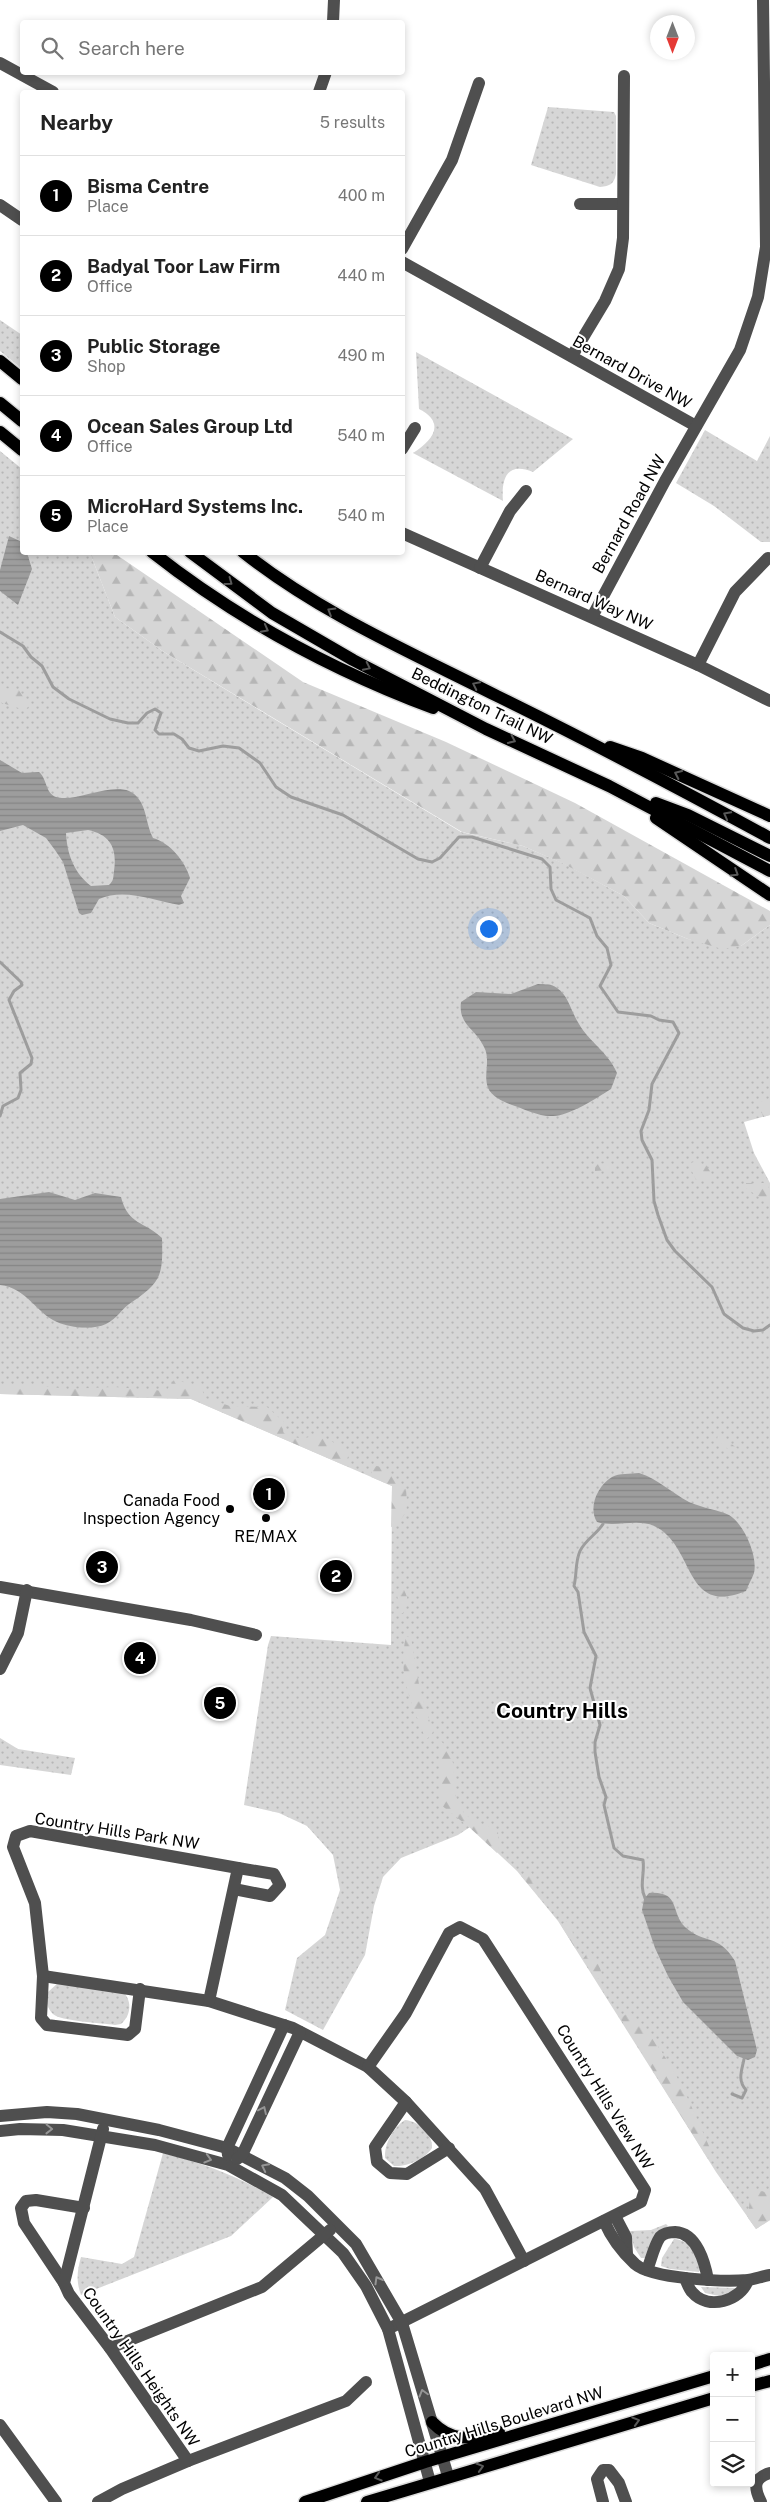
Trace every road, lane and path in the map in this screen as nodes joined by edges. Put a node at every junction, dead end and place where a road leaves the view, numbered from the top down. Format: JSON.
{"nodes":[{"id":1,"x":334,"y":0,"type":"edge"},
{"id":2,"x":763,"y":0,"type":"edge"},
{"id":3,"x":334,"y":20,"type":"edge"},
{"id":4,"x":0,"y":63,"type":"edge"},
{"id":5,"x":20,"y":74,"type":"edge"},
{"id":6,"x":22,"y":75,"type":"edge"},
{"id":7,"x":325,"y":75,"type":"edge"},
{"id":8,"x":624,"y":76,"type":"dead end"},
{"id":9,"x":479,"y":83,"type":"dead end"},
{"id":10,"x":49,"y":90,"type":"edge"},
{"id":11,"x":320,"y":90,"type":"edge"},
{"id":12,"x":580,"y":204,"type":"dead end"},
{"id":13,"x":623,"y":204,"type":"junction"},
{"id":14,"x":0,"y":205,"type":"edge"},
{"id":15,"x":20,"y":219,"type":"edge"},
{"id":16,"x":405,"y":244,"type":"edge"},
{"id":17,"x":405,"y":264,"type":"edge"},
{"id":18,"x":572,"y":356,"type":"junction"},
{"id":19,"x":0,"y":361,"type":"edge"},
{"id":20,"x":20,"y":377,"type":"edge"},
{"id":21,"x":0,"y":403,"type":"edge"},
{"id":22,"x":20,"y":419,"type":"edge"},
{"id":23,"x":696,"y":426,"type":"junction"},
{"id":24,"x":415,"y":428,"type":"dead end"},
{"id":25,"x":0,"y":432,"type":"edge"},
{"id":26,"x":405,"y":444,"type":"edge"},
{"id":27,"x":20,"y":448,"type":"edge"},
{"id":28,"x":526,"y":491,"type":"dead end"},
{"id":29,"x":405,"y":534,"type":"edge"},
{"id":30,"x":156,"y":555,"type":"edge"},
{"id":31,"x":194,"y":555,"type":"edge"},
{"id":32,"x":248,"y":555,"type":"edge"},
{"id":33,"x":768,"y":558,"type":"dead end"},
{"id":34,"x":480,"y":568,"type":"junction"},
{"id":35,"x":592,"y":617,"type":"junction"},
{"id":36,"x":698,"y":665,"type":"junction"},
{"id":37,"x":770,"y":701,"type":"edge"},
{"id":38,"x":486,"y":728,"type":"junction"},
{"id":39,"x":566,"y":731,"type":"junction"},
{"id":40,"x":609,"y":786,"type":"junction"},
{"id":41,"x":770,"y":816,"type":"edge"},
{"id":42,"x":770,"y":838,"type":"edge"},
{"id":43,"x":770,"y":856,"type":"edge"},
{"id":44,"x":770,"y":871,"type":"edge"},
{"id":45,"x":770,"y":895,"type":"edge"},
{"id":46,"x":0,"y":1586,"type":"edge"},
{"id":47,"x":27,"y":1590,"type":"junction"},
{"id":48,"x":256,"y":1635,"type":"dead end"},
{"id":49,"x":0,"y":1669,"type":"edge"},
{"id":50,"x":238,"y":1868,"type":"junction"},
{"id":51,"x":234,"y":1889,"type":"junction"},
{"id":52,"x":43,"y":1976,"type":"junction"},
{"id":53,"x":140,"y":1989,"type":"junction"},
{"id":54,"x":209,"y":2001,"type":"junction"},
{"id":55,"x":292,"y":2028,"type":"junction"},
{"id":56,"x":368,"y":2067,"type":"junction"},
{"id":57,"x":406,"y":2102,"type":"junction"},
{"id":58,"x":0,"y":2116,"type":"edge"},
{"id":59,"x":105,"y":2120,"type":"junction"},
{"id":60,"x":0,"y":2131,"type":"edge"},
{"id":61,"x":102,"y":2135,"type":"junction"},
{"id":62,"x":227,"y":2148,"type":"junction"},
{"id":63,"x":449,"y":2148,"type":"junction"},
{"id":64,"x":242,"y":2155,"type":"junction"},
{"id":65,"x":228,"y":2165,"type":"junction"},
{"id":66,"x":84,"y":2208,"type":"junction"},
{"id":67,"x":609,"y":2218,"type":"junction"},
{"id":68,"x":337,"y":2224,"type":"junction"},
{"id":69,"x":325,"y":2235,"type":"junction"},
{"id":70,"x":524,"y":2261,"type":"junction"},
{"id":71,"x":647,"y":2270,"type":"junction"},
{"id":72,"x":770,"y":2275,"type":"edge"},
{"id":73,"x":685,"y":2278,"type":"junction"},
{"id":74,"x":708,"y":2280,"type":"junction"},
{"id":75,"x":748,"y":2280,"type":"junction"},
{"id":76,"x":64,"y":2283,"type":"junction"},
{"id":77,"x":402,"y":2323,"type":"junction"},
{"id":78,"x":388,"y":2329,"type":"junction"},
{"id":79,"x":110,"y":2348,"type":"junction"},
{"id":80,"x":770,"y":2359,"type":"edge"},
{"id":81,"x":755,"y":2364,"type":"edge"},
{"id":82,"x":710,"y":2377,"type":"edge"},
{"id":83,"x":770,"y":2381,"type":"edge"},
{"id":84,"x":366,"y":2382,"type":"dead end"},
{"id":85,"x":755,"y":2385,"type":"edge"},
{"id":86,"x":710,"y":2399,"type":"edge"},
{"id":87,"x":573,"y":2418,"type":"junction"},
{"id":88,"x":432,"y":2422,"type":"junction"},
{"id":89,"x":0,"y":2425,"type":"edge"},
{"id":90,"x":442,"y":2457,"type":"junction"},
{"id":91,"x":188,"y":2461,"type":"junction"},
{"id":92,"x":425,"y":2462,"type":"junction"},
{"id":93,"x":770,"y":2473,"type":"edge"},
{"id":94,"x":448,"y":2476,"type":"junction"},
{"id":95,"x":430,"y":2482,"type":"junction"},
{"id":96,"x":56,"y":2502,"type":"edge"},
{"id":97,"x":98,"y":2502,"type":"edge"},
{"id":98,"x":305,"y":2502,"type":"edge"},
{"id":99,"x":367,"y":2502,"type":"edge"},
{"id":100,"x":603,"y":2502,"type":"edge"},
{"id":101,"x":626,"y":2502,"type":"edge"},
{"id":102,"x":761,"y":2502,"type":"edge"}],
"edges":[{"from":1,"to":3,"type":"street"},
{"from":2,"to":23,"type":"street","name":"Bernard Drive NW"},
{"from":4,"to":5,"type":"street"},
{"from":6,"to":10,"type":"street"},
{"from":7,"to":11,"type":"street"},
{"from":8,"to":13,"type":"street"},
{"from":9,"to":16,"type":"street"},
{"from":12,"to":13,"type":"street"},
{"from":13,"to":18,"type":"street"},
{"from":14,"to":15,"type":"street"},
{"from":17,"to":18,"type":"street","name":"Bernard Drive NW"},
{"from":18,"to":23,"type":"street","name":"Bernard Drive NW"},
{"from":19,"to":20,"type":"main road"},
{"from":21,"to":22,"type":"main road"},
{"from":23,"to":35,"type":"street","name":"Bernard Road NW"},
{"from":24,"to":26,"type":"street"},
{"from":25,"to":27,"type":"main road"},
{"from":28,"to":34,"type":"street"},
{"from":29,"to":34,"type":"street","name":"Bernard Way NW"},
{"from":30,"to":38,"type":"main road","one_way":true},
{"from":31,"to":38,"type":"main road","name":"Beddington Trail NW","one_way":true},
{"from":39,"to":32,"type":"main road","name":"Beddington Trail NW","one_way":true},
{"from":33,"to":36,"type":"street"},
{"from":34,"to":35,"type":"street","name":"Bernard Way NW"},
{"from":35,"to":36,"type":"street","name":"Bernard Way NW"},
{"from":36,"to":37,"type":"street","name":"Bernard Way NW"},
{"from":38,"to":40,"type":"main road","name":"Beddington Trail NW","one_way":true},
{"from":41,"to":39,"type":"main road","one_way":true},
{"from":42,"to":39,"type":"main road","name":"Beddington Trail NW","one_way":true},
{"from":40,"to":43,"type":"main road"},
{"from":40,"to":44,"type":"main road","name":"Beddington Trail NW"},
{"from":40,"to":45,"type":"main road","one_way":true},
{"from":46,"to":47,"type":"street"},
{"from":47,"to":48,"type":"street"},
{"from":47,"to":49,"type":"street"},
{"from":50,"to":51,"type":"street"},
{"from":50,"to":51,"type":"street","name":"Country Hills Park NW"},
{"from":50,"to":52,"type":"street","name":"Country Hills Park NW"},
{"from":51,"to":54,"type":"street"},
{"from":52,"to":53,"type":"street"},
{"from":52,"to":53,"type":"street","name":"Country Hills Park NW"},
{"from":53,"to":54,"type":"street"},
{"from":54,"to":55,"type":"street"},
{"from":55,"to":56,"type":"street"},
{"from":55,"to":62,"type":"street"},
{"from":64,"to":55,"type":"street","one_way":true},
{"from":56,"to":57,"type":"street"},
{"from":56,"to":67,"type":"street","name":"Country Hills View NW"},
{"from":57,"to":63,"type":"street"},
{"from":57,"to":63,"type":"street"},
{"from":58,"to":59,"type":"street"},
{"from":59,"to":61,"type":"street","name":"Country Hills Heights NW"},
{"from":59,"to":62,"type":"street"},
{"from":60,"to":61,"type":"street","one_way":true},
{"from":61,"to":65,"type":"street","one_way":true},
{"from":61,"to":66,"type":"street","name":"Country Hills Heights NW"},
{"from":62,"to":64,"type":"street"},
{"from":62,"to":65,"type":"street"},
{"from":63,"to":70,"type":"street"},
{"from":64,"to":65,"type":"street"},
{"from":68,"to":64,"type":"street","one_way":true},
{"from":65,"to":69,"type":"street"},
{"from":66,"to":76,"type":"street","name":"Country Hills Heights NW"},
{"from":66,"to":76,"type":"street","name":"Country Hills Heights NW"},
{"from":67,"to":70,"type":"street","name":"Country Hills View NW"},
{"from":67,"to":71,"type":"street"},
{"from":68,"to":69,"type":"street"},
{"from":77,"to":68,"type":"street","one_way":true},
{"from":69,"to":78,"type":"street"},
{"from":69,"to":79,"type":"street"},
{"from":70,"to":77,"type":"street","name":"Country Hills View NW"},
{"from":71,"to":73,"type":"street"},
{"from":71,"to":74,"type":"street"},
{"from":72,"to":75,"type":"street"},
{"from":73,"to":74,"type":"street"},
{"from":73,"to":75,"type":"street"},
{"from":74,"to":75,"type":"street"},
{"from":76,"to":79,"type":"street","name":"Country Hills Heights NW"},
{"from":77,"to":78,"type":"street","name":"Country Hills View NW"},
{"from":88,"to":77,"type":"street","one_way":true},
{"from":78,"to":92,"type":"street"},
{"from":79,"to":91,"type":"street","name":"Country Hills Heights NW"},
{"from":80,"to":81,"type":"main road"},
{"from":82,"to":87,"type":"main road","name":"Country Hills Boulevard NW"},
{"from":83,"to":85,"type":"main road"},
{"from":84,"to":91,"type":"street"},
{"from":94,"to":86,"type":"main road","one_way":true},
{"from":87,"to":88,"type":"main road"},
{"from":87,"to":90,"type":"main road","name":"Country Hills Boulevard NW"},
{"from":88,"to":90,"type":"street"},
{"from":89,"to":96,"type":"street"},
{"from":90,"to":92,"type":"main road","name":"Country Hills Boulevard NW"},
{"from":90,"to":94,"type":"street"},
{"from":91,"to":97,"type":"street","name":"Country Hills Heights NW"},
{"from":92,"to":95,"type":"street"},
{"from":92,"to":98,"type":"main road","name":"Country Hills Boulevard NW","one_way":true},
{"from":93,"to":102,"type":"street"},
{"from":94,"to":95,"type":"main road"},
{"from":95,"to":99,"type":"main road"},
{"from":100,"to":101,"type":"street"}]}
